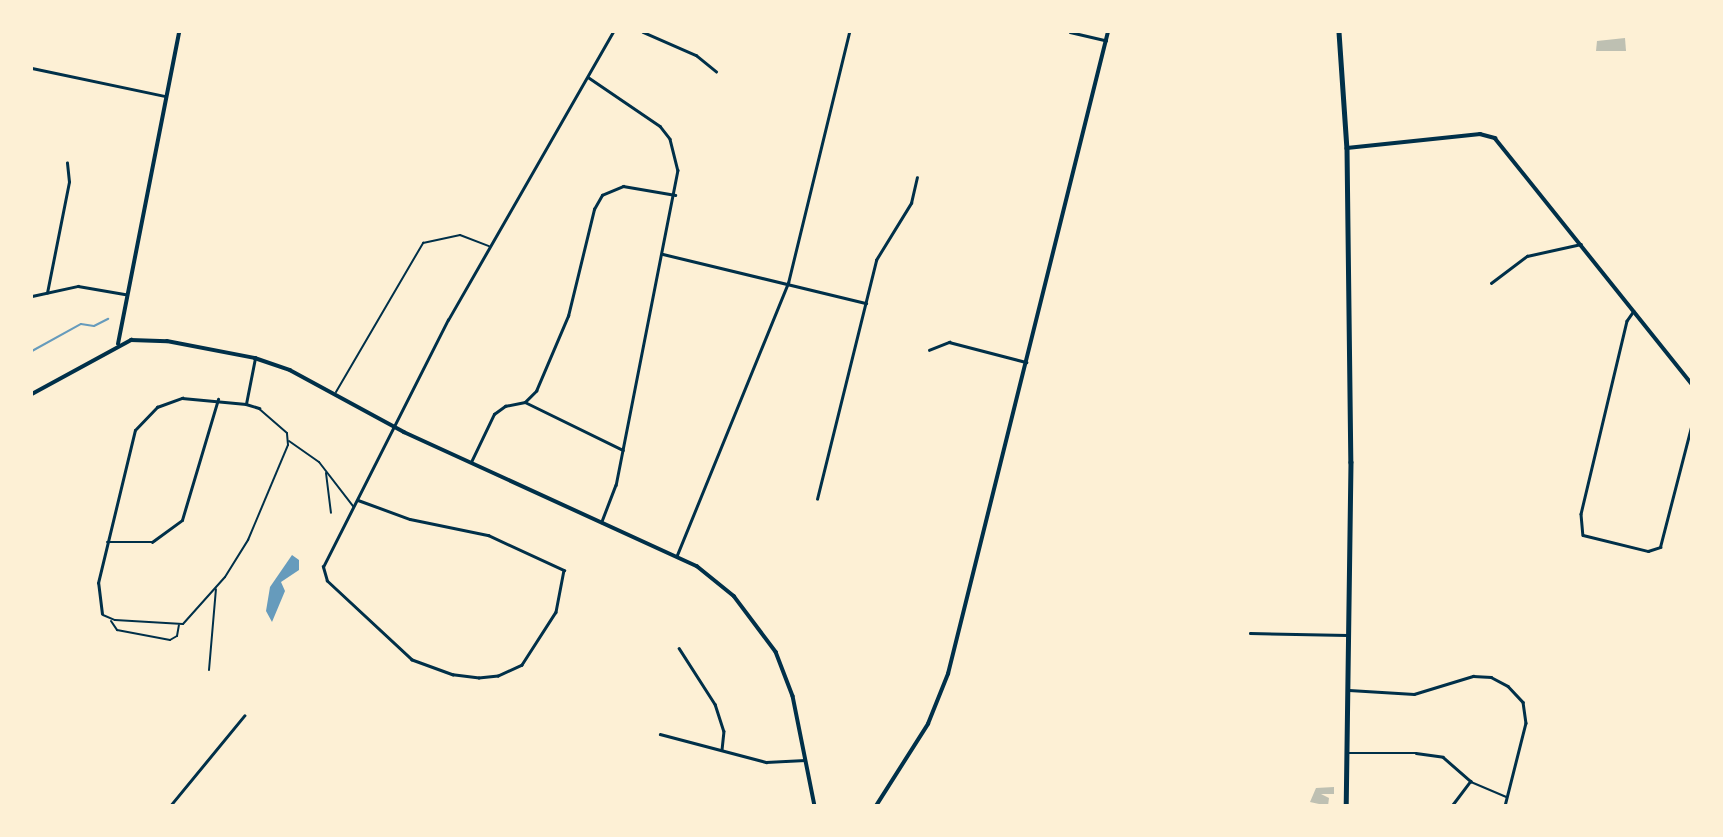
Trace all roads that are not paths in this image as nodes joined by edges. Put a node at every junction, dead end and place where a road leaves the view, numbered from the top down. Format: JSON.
{"nodes":[{"id":1,"x":179,"y":32,"type":"edge"},
{"id":2,"x":613,"y":32,"type":"edge"},
{"id":3,"x":643,"y":32,"type":"edge"},
{"id":4,"x":849,"y":32,"type":"edge"},
{"id":5,"x":1070,"y":32,"type":"edge"},
{"id":6,"x":1108,"y":32,"type":"edge"},
{"id":7,"x":1339,"y":32,"type":"edge"},
{"id":8,"x":1105,"y":40,"type":"junction"},
{"id":9,"x":32,"y":68,"type":"edge"},
{"id":10,"x":716,"y":71,"type":"dead end"},
{"id":11,"x":588,"y":77,"type":"junction"},
{"id":12,"x":166,"y":96,"type":"junction"},
{"id":13,"x":1347,"y":148,"type":"junction"},
{"id":14,"x":67,"y":163,"type":"dead end"},
{"id":15,"x":916,"y":178,"type":"dead end"},
{"id":16,"x":675,"y":195,"type":"junction"},
{"id":17,"x":1581,"y":243,"type":"junction"},
{"id":18,"x":490,"y":246,"type":"junction"},
{"id":19,"x":663,"y":254,"type":"junction"},
{"id":20,"x":788,"y":283,"type":"junction"},
{"id":21,"x":1491,"y":284,"type":"dead end"},
{"id":22,"x":47,"y":293,"type":"junction"},
{"id":23,"x":125,"y":294,"type":"junction"},
{"id":24,"x":32,"y":296,"type":"edge"},
{"id":25,"x":866,"y":303,"type":"junction"},
{"id":26,"x":1634,"y":311,"type":"junction"},
{"id":27,"x":118,"y":344,"type":"junction"},
{"id":28,"x":929,"y":350,"type":"dead end"},
{"id":29,"x":255,"y":358,"type":"junction"},
{"id":30,"x":1026,"y":362,"type":"junction"},
{"id":31,"x":1692,"y":384,"type":"edge"},
{"id":32,"x":32,"y":394,"type":"edge"},
{"id":33,"x":334,"y":394,"type":"junction"},
{"id":34,"x":218,"y":399,"type":"junction"},
{"id":35,"x":525,"y":402,"type":"junction"},
{"id":36,"x":246,"y":404,"type":"junction"},
{"id":37,"x":259,"y":408,"type":"joint"},
{"id":38,"x":1692,"y":423,"type":"edge"},
{"id":39,"x":396,"y":428,"type":"junction"},
{"id":40,"x":289,"y":441,"type":"junction"},
{"id":41,"x":624,"y":450,"type":"junction"},
{"id":42,"x":471,"y":462,"type":"junction"},
{"id":43,"x":326,"y":472,"type":"junction"},
{"id":44,"x":817,"y":499,"type":"dead end"},
{"id":45,"x":358,"y":500,"type":"junction"},
{"id":46,"x":354,"y":507,"type":"junction"},
{"id":47,"x":331,"y":513,"type":"dead end"},
{"id":48,"x":601,"y":522,"type":"junction"},
{"id":49,"x":107,"y":541,"type":"junction"},
{"id":50,"x":676,"y":557,"type":"junction"},
{"id":51,"x":216,"y":588,"type":"junction"},
{"id":52,"x":102,"y":614,"type":"joint"},
{"id":53,"x":111,"y":619,"type":"junction"},
{"id":54,"x":179,"y":624,"type":"junction"},
{"id":55,"x":1250,"y":633,"type":"dead end"},
{"id":56,"x":1350,"y":635,"type":"junction"},
{"id":57,"x":679,"y":648,"type":"dead end"},
{"id":58,"x":209,"y":670,"type":"dead end"},
{"id":59,"x":1349,"y":690,"type":"junction"},
{"id":60,"x":244,"y":716,"type":"dead end"},
{"id":61,"x":660,"y":734,"type":"dead end"},
{"id":62,"x":723,"y":749,"type":"junction"},
{"id":63,"x":1347,"y":753,"type":"junction"},
{"id":64,"x":805,"y":760,"type":"junction"},
{"id":65,"x":1471,"y":781,"type":"junction"},
{"id":66,"x":1507,"y":797,"type":"junction"},
{"id":67,"x":170,"y":806,"type":"edge"},
{"id":68,"x":815,"y":806,"type":"edge"},
{"id":69,"x":876,"y":806,"type":"edge"},
{"id":70,"x":1346,"y":806,"type":"edge"},
{"id":71,"x":1452,"y":806,"type":"edge"},
{"id":72,"x":1505,"y":806,"type":"edge"}],
"edges":[{"from":1,"to":12,"type":"street"},
{"from":2,"to":11,"type":"street"},
{"from":3,"to":10,"type":"street"},
{"from":4,"to":20,"type":"street"},
{"from":5,"to":8,"type":"street"},
{"from":6,"to":8,"type":"street"},
{"from":7,"to":13,"type":"main road"},
{"from":8,"to":30,"type":"street"},
{"from":9,"to":12,"type":"street"},
{"from":11,"to":16,"type":"street"},
{"from":11,"to":18,"type":"street"},
{"from":12,"to":23,"type":"street"},
{"from":13,"to":17,"type":"street"},
{"from":13,"to":56,"type":"main road"},
{"from":14,"to":22,"type":"street"},
{"from":15,"to":25,"type":"street"},
{"from":16,"to":19,"type":"street"},
{"from":16,"to":35,"type":"street"},
{"from":17,"to":21,"type":"street"},
{"from":17,"to":26,"type":"street"},
{"from":18,"to":33,"type":"lane"},
{"from":18,"to":39,"type":"street"},
{"from":19,"to":20,"type":"street"},
{"from":19,"to":41,"type":"street"},
{"from":20,"to":25,"type":"street"},
{"from":20,"to":50,"type":"street"},
{"from":22,"to":23,"type":"street"},
{"from":22,"to":24,"type":"street"},
{"from":23,"to":27,"type":"street"},
{"from":25,"to":44,"type":"street"},
{"from":26,"to":31,"type":"street"},
{"from":26,"to":38,"type":"street"},
{"from":27,"to":29,"type":"street"},
{"from":27,"to":32,"type":"street"},
{"from":28,"to":30,"type":"street"},
{"from":29,"to":33,"type":"street"},
{"from":29,"to":36,"type":"street"},
{"from":30,"to":69,"type":"street"},
{"from":33,"to":39,"type":"street"},
{"from":34,"to":36,"type":"street"},
{"from":34,"to":49,"type":"street"},
{"from":34,"to":49,"type":"street"},
{"from":35,"to":41,"type":"street"},
{"from":35,"to":42,"type":"street"},
{"from":36,"to":37,"type":"street"},
{"from":37,"to":40,"type":"lane"},
{"from":39,"to":42,"type":"street"},
{"from":39,"to":45,"type":"street"},
{"from":40,"to":43,"type":"lane"},
{"from":40,"to":51,"type":"lane"},
{"from":41,"to":48,"type":"street"},
{"from":42,"to":48,"type":"street"},
{"from":43,"to":46,"type":"lane"},
{"from":43,"to":47,"type":"lane"},
{"from":45,"to":46,"type":"street"},
{"from":45,"to":46,"type":"street"},
{"from":48,"to":50,"type":"street"},
{"from":49,"to":52,"type":"street"},
{"from":50,"to":64,"type":"street"},
{"from":51,"to":54,"type":"lane"},
{"from":51,"to":58,"type":"lane"},
{"from":52,"to":53,"type":"lane"},
{"from":53,"to":54,"type":"lane"},
{"from":53,"to":54,"type":"lane"},
{"from":55,"to":56,"type":"street"},
{"from":56,"to":59,"type":"main road"},
{"from":57,"to":62,"type":"street"},
{"from":59,"to":63,"type":"main road"},
{"from":59,"to":66,"type":"street"},
{"from":60,"to":67,"type":"street"},
{"from":61,"to":62,"type":"street"},
{"from":62,"to":64,"type":"street"},
{"from":63,"to":65,"type":"street"},
{"from":63,"to":70,"type":"main road"},
{"from":64,"to":68,"type":"street"},
{"from":65,"to":66,"type":"lane"},
{"from":65,"to":71,"type":"street"},
{"from":66,"to":72,"type":"street"}]}
